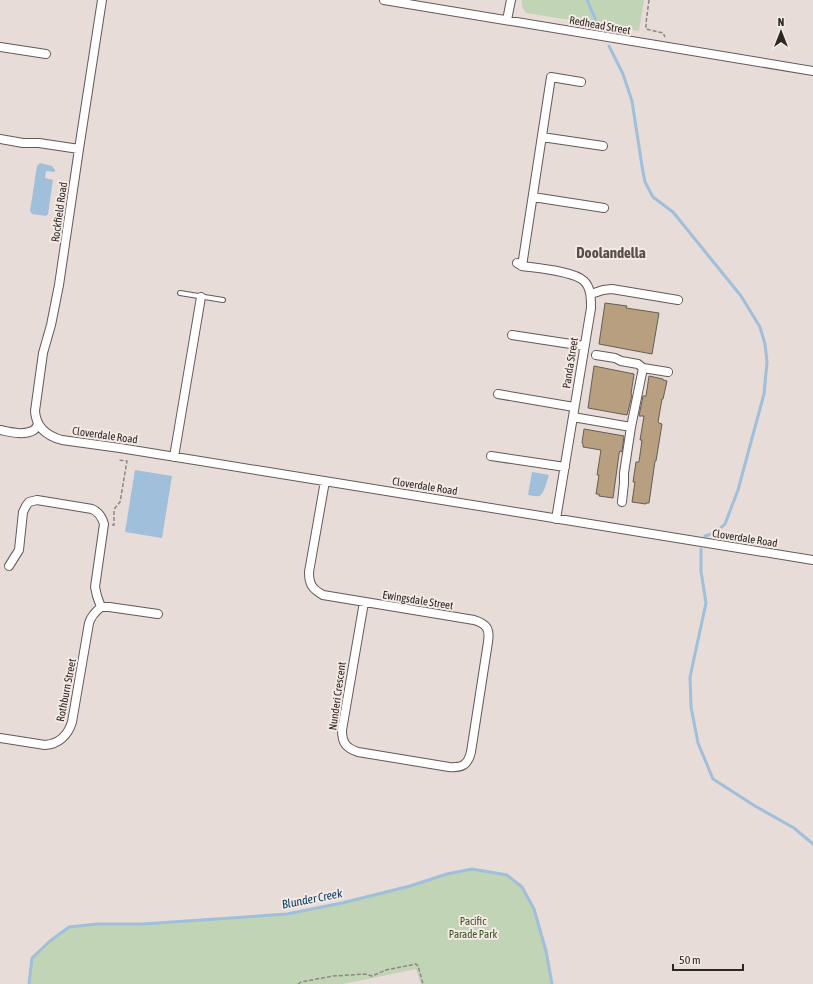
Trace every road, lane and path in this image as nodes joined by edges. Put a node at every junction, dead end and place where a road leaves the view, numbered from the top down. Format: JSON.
{"nodes":[{"id":1,"x":102,"y":0,"type":"edge"},
{"id":2,"x":384,"y":0,"type":"edge"},
{"id":3,"x":511,"y":0,"type":"edge"},
{"id":4,"x":649,"y":0,"type":"edge"},
{"id":5,"x":507,"y":20,"type":"junction"},
{"id":6,"x":0,"y":47,"type":"edge"},
{"id":7,"x":664,"y":47,"type":"junction"},
{"id":8,"x":46,"y":54,"type":"dead end"},
{"id":9,"x":813,"y":71,"type":"edge"},
{"id":10,"x":581,"y":82,"type":"dead end"},
{"id":11,"x":542,"y":138,"type":"junction"},
{"id":12,"x":0,"y":139,"type":"edge"},
{"id":13,"x":603,"y":146,"type":"dead end"},
{"id":14,"x":78,"y":149,"type":"junction"},
{"id":15,"x":533,"y":197,"type":"junction"},
{"id":16,"x":604,"y":208,"type":"dead end"},
{"id":17,"x":180,"y":293,"type":"dead end"},
{"id":18,"x":590,"y":294,"type":"junction"},
{"id":19,"x":201,"y":297,"type":"junction"},
{"id":20,"x":223,"y":300,"type":"dead end"},
{"id":21,"x":678,"y":300,"type":"dead end"},
{"id":22,"x":512,"y":335,"type":"dead end"},
{"id":23,"x":584,"y":346,"type":"junction"},
{"id":24,"x":596,"y":355,"type":"dead end"},
{"id":25,"x":643,"y":368,"type":"junction"},
{"id":26,"x":668,"y":372,"type":"dead end"},
{"id":27,"x":498,"y":394,"type":"dead end"},
{"id":28,"x":574,"y":407,"type":"junction"},
{"id":29,"x":573,"y":416,"type":"junction"},
{"id":30,"x":38,"y":424,"type":"junction"},
{"id":31,"x":632,"y":427,"type":"junction"},
{"id":32,"x":0,"y":430,"type":"edge"},
{"id":33,"x":491,"y":456,"type":"dead end"},
{"id":34,"x":174,"y":457,"type":"junction"},
{"id":35,"x":118,"y":460,"type":"dead end"},
{"id":36,"x":565,"y":467,"type":"junction"},
{"id":37,"x":325,"y":482,"type":"junction"},
{"id":38,"x":622,"y":502,"type":"dead end"},
{"id":39,"x":556,"y":519,"type":"junction"},
{"id":40,"x":104,"y":524,"type":"junction"},
{"id":41,"x":813,"y":560,"type":"edge"},
{"id":42,"x":9,"y":566,"type":"dead end"},
{"id":43,"x":364,"y":602,"type":"junction"},
{"id":44,"x":100,"y":607,"type":"junction"},
{"id":45,"x":158,"y":614,"type":"dead end"},
{"id":46,"x":0,"y":738,"type":"edge"},
{"id":47,"x":463,"y":766,"type":"joint"},
{"id":48,"x":298,"y":984,"type":"edge"},
{"id":49,"x":423,"y":984,"type":"edge"}],
"edges":[{"from":1,"to":14,"type":"street","name":"Rockfield Road"},
{"from":2,"to":5,"type":"street","name":"Redhead Street"},
{"from":3,"to":5,"type":"street"},
{"from":4,"to":7,"type":"path"},
{"from":5,"to":7,"type":"street","name":"Redhead Street"},
{"from":6,"to":8,"type":"street"},
{"from":7,"to":9,"type":"street","name":"Redhead Street"},
{"from":10,"to":11,"type":"street"},
{"from":11,"to":13,"type":"street"},
{"from":11,"to":15,"type":"street"},
{"from":12,"to":14,"type":"street"},
{"from":14,"to":30,"type":"street","name":"Rockfield Road"},
{"from":15,"to":16,"type":"street"},
{"from":15,"to":18,"type":"street"},
{"from":17,"to":19,"type":"lane"},
{"from":18,"to":21,"type":"street"},
{"from":18,"to":23,"type":"street","name":"Panda Street"},
{"from":19,"to":20,"type":"lane"},
{"from":19,"to":34,"type":"street"},
{"from":22,"to":23,"type":"street"},
{"from":23,"to":28,"type":"street","name":"Panda Street"},
{"from":24,"to":25,"type":"street"},
{"from":25,"to":26,"type":"street"},
{"from":25,"to":31,"type":"street"},
{"from":27,"to":28,"type":"street"},
{"from":28,"to":29,"type":"street","name":"Panda Street"},
{"from":29,"to":31,"type":"street"},
{"from":29,"to":36,"type":"street","name":"Panda Street"},
{"from":30,"to":32,"type":"street"},
{"from":30,"to":34,"type":"street","name":"Cloverdale Road"},
{"from":31,"to":38,"type":"street"},
{"from":33,"to":36,"type":"street"},
{"from":34,"to":37,"type":"street","name":"Cloverdale Road"},
{"from":35,"to":40,"type":"path"},
{"from":36,"to":39,"type":"street","name":"Panda Street"},
{"from":37,"to":39,"type":"street","name":"Cloverdale Road"},
{"from":37,"to":43,"type":"street","name":"Ewingsdale Street"},
{"from":39,"to":41,"type":"street","name":"Cloverdale Road"},
{"from":40,"to":42,"type":"street"},
{"from":40,"to":44,"type":"street"},
{"from":43,"to":47,"type":"street","name":"Nunderi Crescent"},
{"from":43,"to":47,"type":"street","name":"Ewingsdale Street"},
{"from":44,"to":45,"type":"street"},
{"from":44,"to":46,"type":"street","name":"Rothburn Street"},
{"from":48,"to":49,"type":"path"}]}
